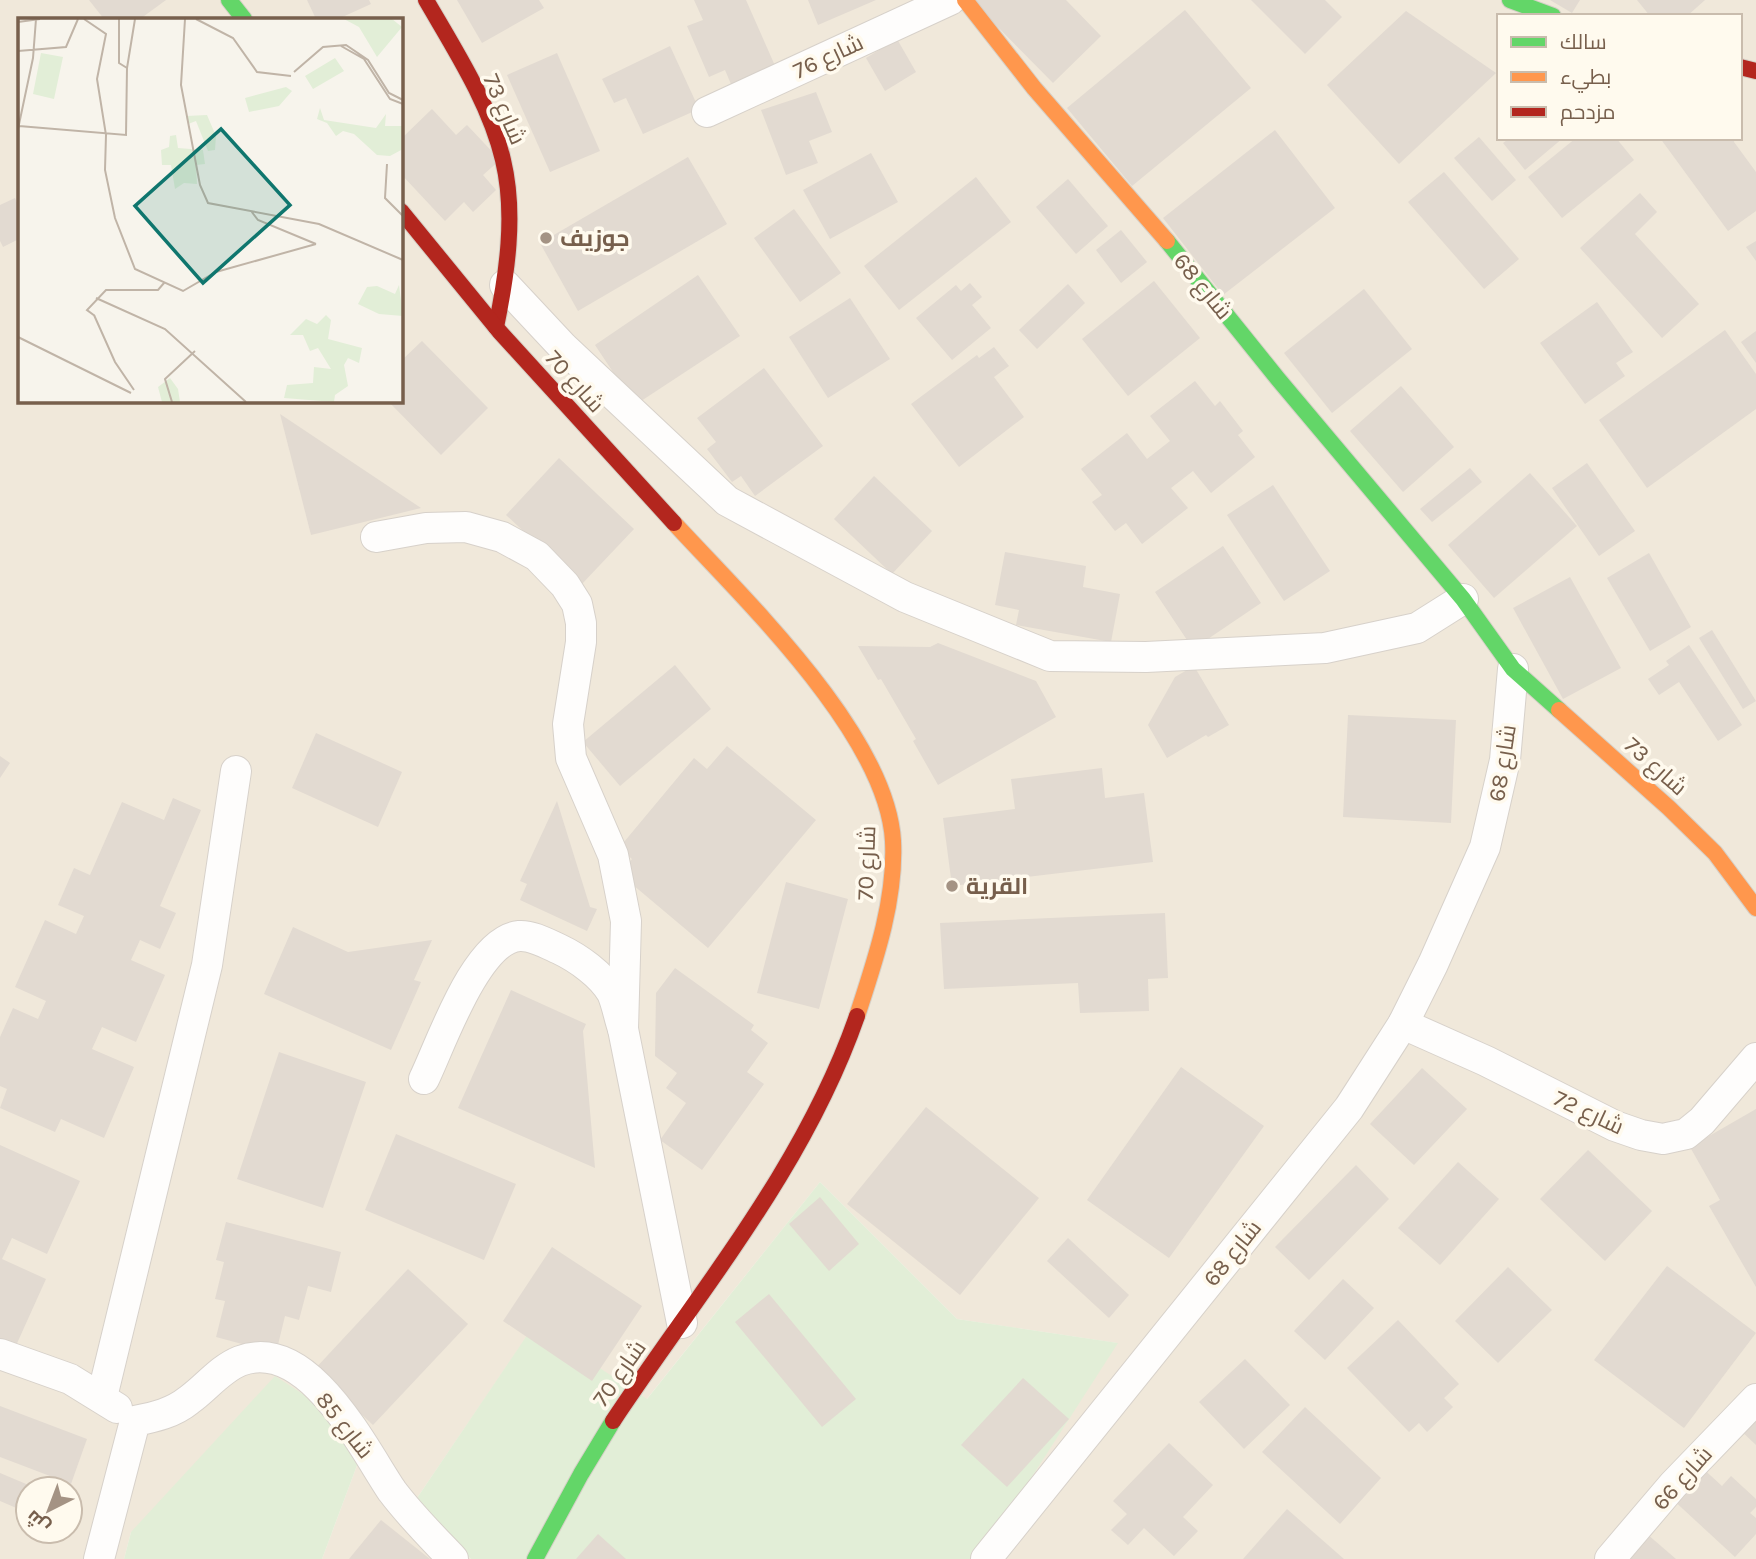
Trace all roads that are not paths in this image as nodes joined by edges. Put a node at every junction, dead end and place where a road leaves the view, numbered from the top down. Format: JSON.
{"nodes":[{"id":1,"x":229,"y":0,"type":"edge"},
{"id":2,"x":426,"y":0,"type":"edge"},
{"id":3,"x":950,"y":0,"type":"edge"},
{"id":4,"x":965,"y":0,"type":"edge"},
{"id":5,"x":1510,"y":0,"type":"edge"},
{"id":6,"x":1548,"y":14,"type":"edge"},
{"id":7,"x":243,"y":18,"type":"edge"},
{"id":8,"x":707,"y":112,"type":"dead end"},
{"id":9,"x":402,"y":212,"type":"edge"},
{"id":10,"x":505,"y":285,"type":"junction"},
{"id":11,"x":496,"y":327,"type":"junction"},
{"id":12,"x":376,"y":537,"type":"dead end"},
{"id":13,"x":1463,"y":599,"type":"junction"},
{"id":14,"x":1513,"y":669,"type":"junction"},
{"id":15,"x":236,"y":771,"type":"dead end"},
{"id":16,"x":1756,"y":908,"type":"edge"},
{"id":17,"x":1403,"y":1024,"type":"junction"},
{"id":18,"x":623,"y":1029,"type":"junction"},
{"id":19,"x":1756,"y":1058,"type":"edge"},
{"id":20,"x":424,"y":1079,"type":"dead end"},
{"id":21,"x":682,"y":1324,"type":"junction"},
{"id":22,"x":0,"y":1354,"type":"edge"},
{"id":23,"x":102,"y":1397,"type":"junction"},
{"id":24,"x":1756,"y":1399,"type":"edge"},
{"id":25,"x":135,"y":1421,"type":"junction"},
{"id":26,"x":99,"y":1559,"type":"edge"},
{"id":27,"x":453,"y":1559,"type":"edge"},
{"id":28,"x":535,"y":1559,"type":"edge"},
{"id":29,"x":986,"y":1559,"type":"edge"},
{"id":30,"x":1610,"y":1559,"type":"edge"}],
"edges":[{"from":1,"to":7,"type":"street"},
{"from":2,"to":10,"type":"street","name":"شارع 73"},
{"from":3,"to":8,"type":"street","name":"شارع 76"},
{"from":4,"to":13,"type":"street","name":"شارع 68"},
{"from":5,"to":6,"type":"street"},
{"from":9,"to":11,"type":"street","name":"شارع 70"},
{"from":10,"to":11,"type":"street","name":"شارع 73"},
{"from":10,"to":13,"type":"street"},
{"from":11,"to":21,"type":"street","name":"شارع 70"},
{"from":12,"to":18,"type":"street"},
{"from":13,"to":14,"type":"street","name":"شارع 68"},
{"from":14,"to":16,"type":"street","name":"شارع 73"},
{"from":14,"to":17,"type":"street","name":"شارع 68"},
{"from":15,"to":23,"type":"street"},
{"from":17,"to":19,"type":"street","name":"شارع 72"},
{"from":17,"to":29,"type":"street","name":"شارع 68"},
{"from":18,"to":20,"type":"street"},
{"from":18,"to":21,"type":"street"},
{"from":21,"to":28,"type":"street","name":"شارع 70"},
{"from":22,"to":23,"type":"street"},
{"from":23,"to":25,"type":"street"},
{"from":24,"to":30,"type":"street","name":"شارع 66"},
{"from":25,"to":26,"type":"street"},
{"from":25,"to":27,"type":"street","name":"شارع 85"}]}
